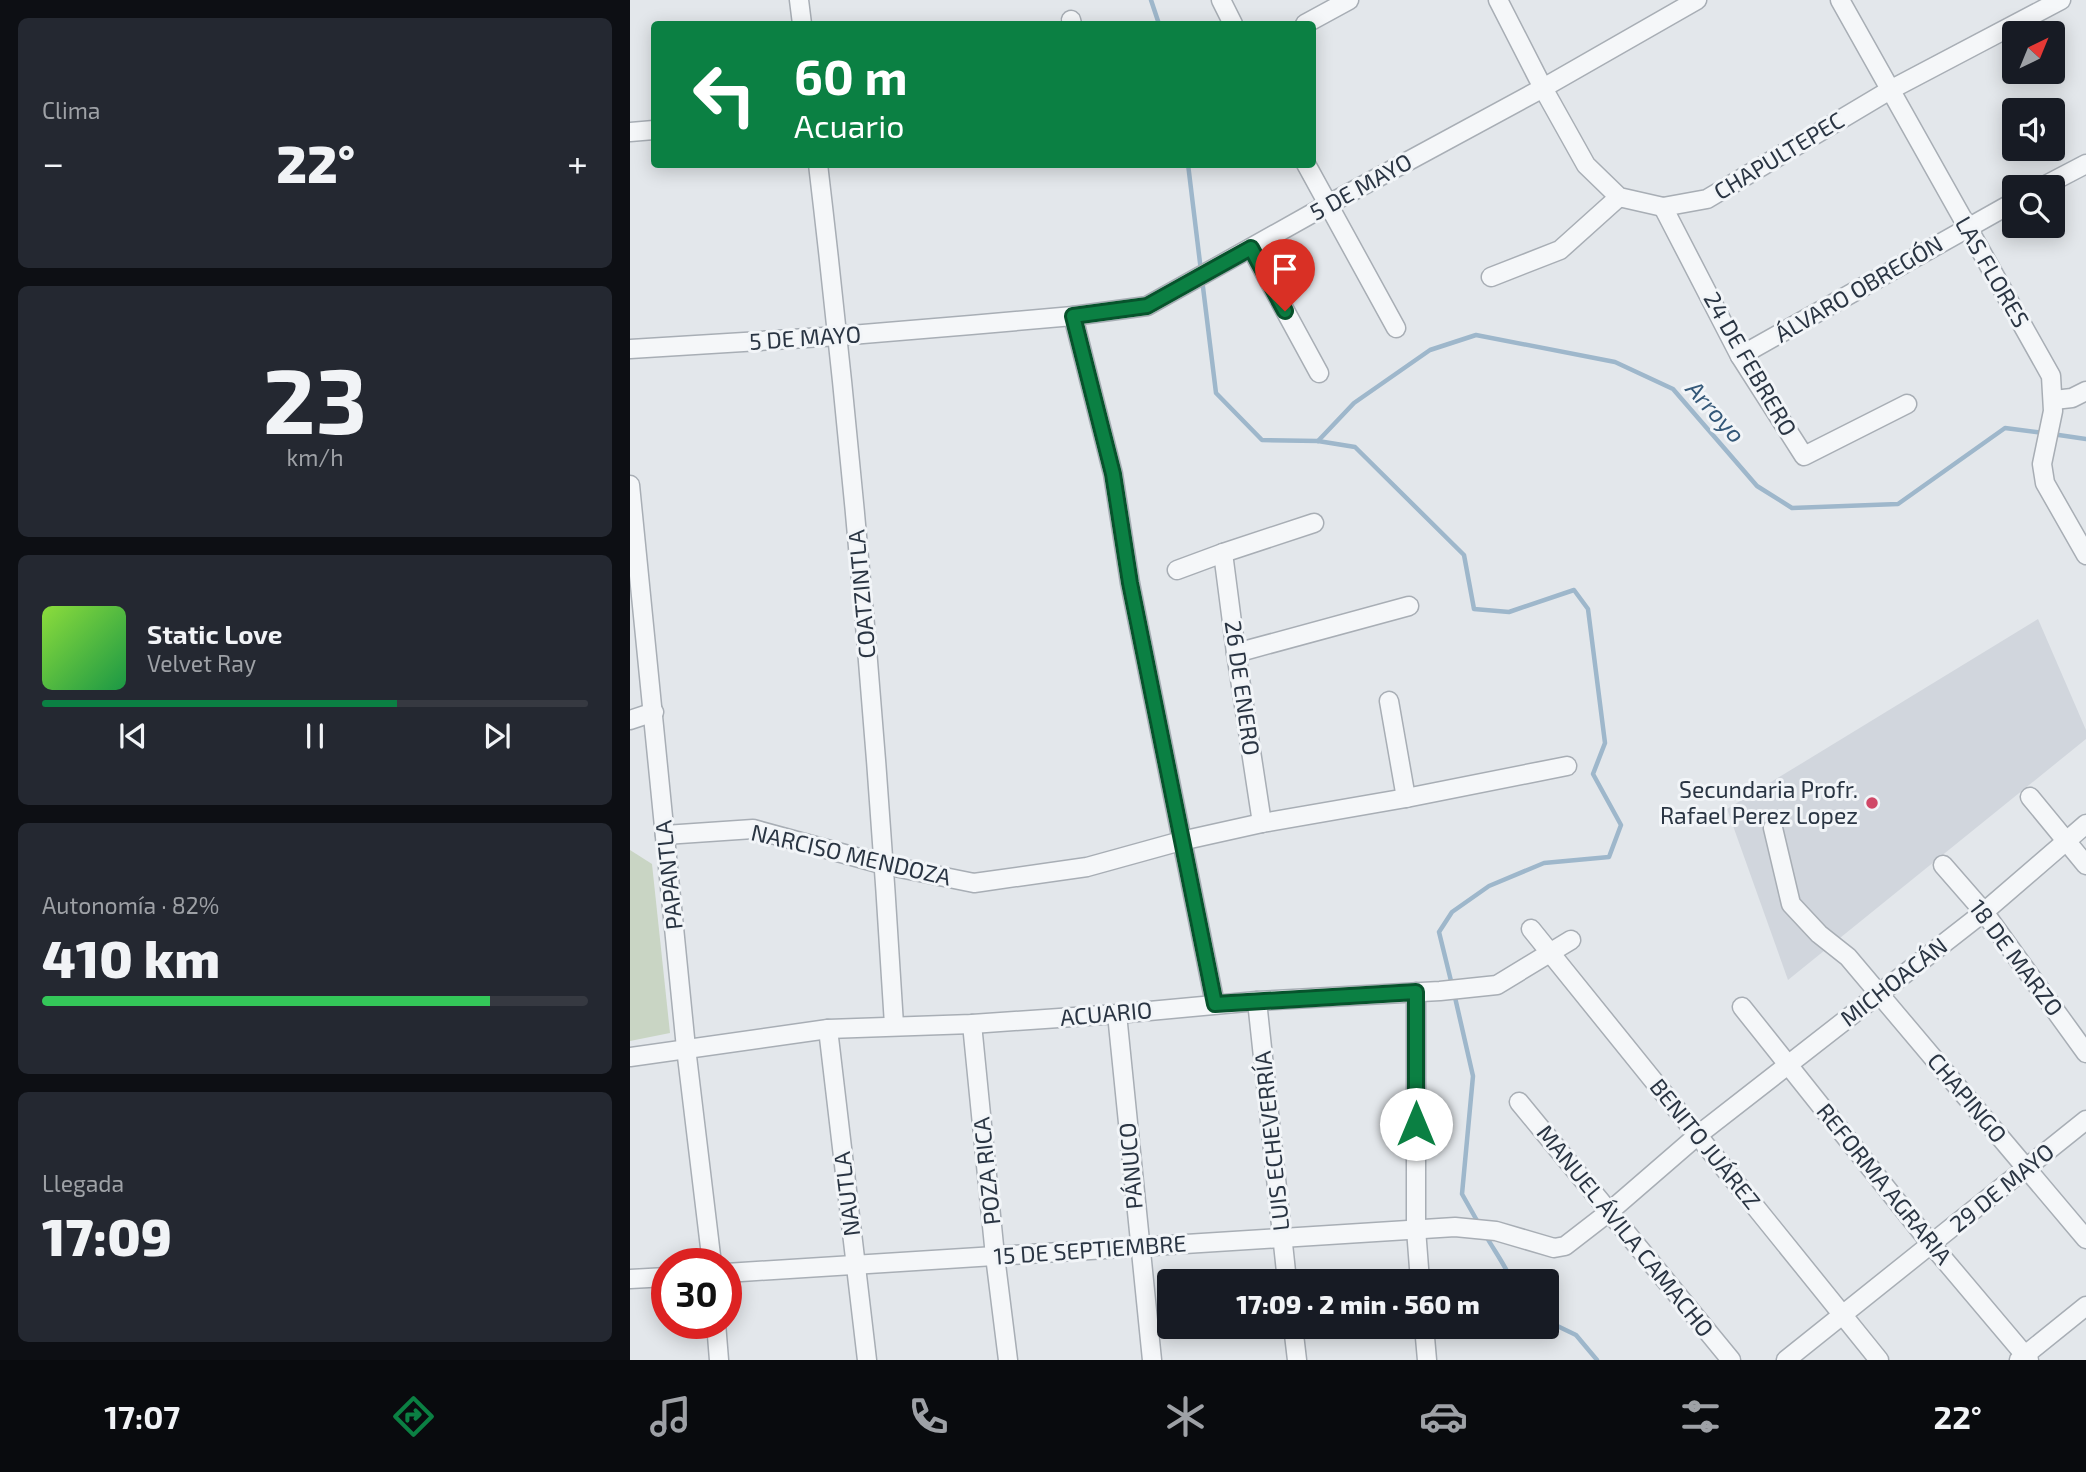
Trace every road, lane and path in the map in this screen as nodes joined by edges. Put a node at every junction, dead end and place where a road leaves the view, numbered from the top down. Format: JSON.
{"nodes":[{"id":1,"x":799,"y":0,"type":"edge"},
{"id":2,"x":1221,"y":0,"type":"edge"},
{"id":3,"x":1349,"y":0,"type":"edge"},
{"id":4,"x":1498,"y":0,"type":"edge"},
{"id":5,"x":1698,"y":0,"type":"edge"},
{"id":6,"x":1840,"y":0,"type":"edge"},
{"id":7,"x":2061,"y":0,"type":"edge"},
{"id":8,"x":802,"y":21,"type":"edge"},
{"id":9,"x":1232,"y":21,"type":"edge"},
{"id":10,"x":1311,"y":21,"type":"edge"},
{"id":11,"x":1543,"y":88,"type":"junction"},
{"id":12,"x":1890,"y":90,"type":"junction"},
{"id":13,"x":651,"y":131,"type":"edge"},
{"id":14,"x":630,"y":132,"type":"edge"},
{"id":15,"x":2086,"y":164,"type":"edge"},
{"id":16,"x":818,"y":168,"type":"edge"},
{"id":17,"x":1308,"y":168,"type":"edge"},
{"id":18,"x":2065,"y":175,"type":"edge"},
{"id":19,"x":1619,"y":197,"type":"junction"},
{"id":20,"x":1327,"y":205,"type":"junction"},
{"id":21,"x":1663,"y":207,"type":"junction"},
{"id":22,"x":2002,"y":208,"type":"edge"},
{"id":23,"x":1967,"y":227,"type":"junction"},
{"id":24,"x":1244,"y":252,"type":"junction"},
{"id":25,"x":1491,"y":277,"type":"dead end"},
{"id":26,"x":1073,"y":316,"type":"junction"},
{"id":27,"x":1396,"y":328,"type":"dead end"},
{"id":28,"x":839,"y":336,"type":"junction"},
{"id":29,"x":630,"y":349,"type":"edge"},
{"id":30,"x":1740,"y":356,"type":"junction"},
{"id":31,"x":1318,"y":373,"type":"dead end"},
{"id":32,"x":2086,"y":391,"type":"edge"},
{"id":33,"x":1907,"y":404,"type":"dead end"},
{"id":34,"x":2053,"y":405,"type":"junction"},
{"id":35,"x":630,"y":485,"type":"edge"},
{"id":36,"x":1314,"y":523,"type":"dead end"},
{"id":37,"x":1223,"y":553,"type":"junction"},
{"id":38,"x":2086,"y":555,"type":"edge"},
{"id":39,"x":1177,"y":570,"type":"dead end"},
{"id":40,"x":1409,"y":606,"type":"dead end"},
{"id":41,"x":1236,"y":653,"type":"junction"},
{"id":42,"x":1389,"y":701,"type":"dead end"},
{"id":43,"x":654,"y":712,"type":"junction"},
{"id":44,"x":630,"y":720,"type":"edge"},
{"id":45,"x":1567,"y":766,"type":"dead end"},
{"id":46,"x":2030,"y":797,"type":"dead end"},
{"id":47,"x":1406,"y":798,"type":"junction"},
{"id":48,"x":1262,"y":823,"type":"junction"},
{"id":49,"x":2086,"y":824,"type":"edge"},
{"id":50,"x":1773,"y":828,"type":"dead end"},
{"id":51,"x":665,"y":835,"type":"junction"},
{"id":52,"x":2066,"y":840,"type":"junction"},
{"id":53,"x":1181,"y":841,"type":"junction"},
{"id":54,"x":885,"y":865,"type":"junction"},
{"id":55,"x":1943,"y":865,"type":"dead end"},
{"id":56,"x":2086,"y":865,"type":"edge"},
{"id":57,"x":1984,"y":912,"type":"junction"},
{"id":58,"x":1531,"y":929,"type":"dead end"},
{"id":59,"x":1571,"y":940,"type":"dead end"},
{"id":60,"x":1552,"y":954,"type":"junction"},
{"id":61,"x":1416,"y":992,"type":"junction"},
{"id":62,"x":1880,"y":994,"type":"junction"},
{"id":63,"x":1257,"y":1001,"type":"junction"},
{"id":64,"x":1215,"y":1004,"type":"junction"},
{"id":65,"x":1742,"y":1007,"type":"dead end"},
{"id":66,"x":1117,"y":1014,"type":"junction"},
{"id":67,"x":972,"y":1024,"type":"junction"},
{"id":68,"x":894,"y":1025,"type":"junction"},
{"id":69,"x":828,"y":1029,"type":"junction"},
{"id":70,"x":686,"y":1048,"type":"junction"},
{"id":71,"x":2086,"y":1053,"type":"edge"},
{"id":72,"x":630,"y":1057,"type":"edge"},
{"id":73,"x":1788,"y":1064,"type":"junction"},
{"id":74,"x":1519,"y":1102,"type":"dead end"},
{"id":75,"x":2086,"y":1120,"type":"edge"},
{"id":76,"x":1698,"y":1135,"type":"junction"},
{"id":77,"x":2026,"y":1168,"type":"junction"},
{"id":78,"x":1609,"y":1212,"type":"junction"},
{"id":79,"x":1416,"y":1229,"type":"junction"},
{"id":80,"x":1282,"y":1238,"type":"junction"},
{"id":81,"x":2086,"y":1239,"type":"edge"},
{"id":82,"x":1931,"y":1244,"type":"junction"},
{"id":83,"x":1139,"y":1247,"type":"junction"},
{"id":84,"x":710,"y":1248,"type":"edge"},
{"id":85,"x":1554,"y":1248,"type":"joint"},
{"id":86,"x":995,"y":1256,"type":"junction"},
{"id":87,"x":856,"y":1265,"type":"junction"},
{"id":88,"x":1286,"y":1269,"type":"edge"},
{"id":89,"x":1419,"y":1269,"type":"edge"},
{"id":90,"x":742,"y":1272,"type":"edge"},
{"id":91,"x":651,"y":1278,"type":"edge"},
{"id":92,"x":630,"y":1279,"type":"edge"},
{"id":93,"x":2086,"y":1306,"type":"edge"},
{"id":94,"x":1843,"y":1315,"type":"junction"},
{"id":95,"x":717,"y":1339,"type":"edge"},
{"id":96,"x":1295,"y":1339,"type":"edge"},
{"id":97,"x":1425,"y":1339,"type":"edge"},
{"id":98,"x":2024,"y":1358,"type":"edge"},
{"id":99,"x":719,"y":1360,"type":"edge"},
{"id":100,"x":867,"y":1360,"type":"edge"},
{"id":101,"x":1008,"y":1360,"type":"edge"},
{"id":102,"x":1152,"y":1360,"type":"edge"},
{"id":103,"x":1297,"y":1360,"type":"edge"},
{"id":104,"x":1427,"y":1360,"type":"edge"},
{"id":105,"x":1731,"y":1360,"type":"edge"},
{"id":106,"x":1786,"y":1360,"type":"edge"},
{"id":107,"x":1879,"y":1360,"type":"edge"}],
"edges":[{"from":1,"to":8,"type":"street"},
{"from":2,"to":9,"type":"street"},
{"from":3,"to":10,"type":"street"},
{"from":4,"to":11,"type":"street"},
{"from":5,"to":11,"type":"street","name":"5 DE MAYO"},
{"from":6,"to":12,"type":"street","name":"LAS FLORES"},
{"from":7,"to":12,"type":"street","name":"CHAPULTEPEC"},
{"from":11,"to":19,"type":"street"},
{"from":11,"to":20,"type":"street","name":"5 DE MAYO"},
{"from":12,"to":21,"type":"street","name":"CHAPULTEPEC"},
{"from":12,"to":23,"type":"street","name":"LAS FLORES"},
{"from":13,"to":14,"type":"street"},
{"from":15,"to":18,"type":"street"},
{"from":16,"to":28,"type":"street","name":"COATZINTLA"},
{"from":17,"to":20,"type":"street"},
{"from":19,"to":21,"type":"street","name":"CHAPULTEPEC"},
{"from":19,"to":25,"type":"street"},
{"from":20,"to":24,"type":"street","name":"5 DE MAYO"},
{"from":20,"to":27,"type":"street"},
{"from":21,"to":30,"type":"street","name":"24 DE FEBRERO"},
{"from":22,"to":23,"type":"street","name":"ÁLVARO OBREGÓN"},
{"from":23,"to":30,"type":"street","name":"ÁLVARO OBREGÓN"},
{"from":23,"to":34,"type":"street","name":"LAS FLORES"},
{"from":24,"to":26,"type":"street","name":"5 DE MAYO"},
{"from":24,"to":31,"type":"street"},
{"from":26,"to":28,"type":"street","name":"5 DE MAYO"},
{"from":26,"to":53,"type":"street"},
{"from":28,"to":29,"type":"street","name":"5 DE MAYO"},
{"from":28,"to":54,"type":"street","name":"COATZINTLA"},
{"from":30,"to":33,"type":"street","name":"24 DE FEBRERO"},
{"from":32,"to":34,"type":"street"},
{"from":34,"to":38,"type":"street","name":"LAS FLORES"},
{"from":35,"to":43,"type":"street","name":"PAPANTLA"},
{"from":36,"to":37,"type":"street"},
{"from":37,"to":39,"type":"street"},
{"from":37,"to":41,"type":"street","name":"26 DE ENERO"},
{"from":40,"to":41,"type":"street"},
{"from":41,"to":48,"type":"street","name":"26 DE ENERO"},
{"from":42,"to":47,"type":"street"},
{"from":43,"to":44,"type":"street"},
{"from":43,"to":51,"type":"street","name":"PAPANTLA"},
{"from":45,"to":47,"type":"street","name":"NARCISO MENDOZA"},
{"from":46,"to":52,"type":"street"},
{"from":47,"to":48,"type":"street","name":"NARCISO MENDOZA"},
{"from":48,"to":53,"type":"street","name":"NARCISO MENDOZA"},
{"from":49,"to":52,"type":"street","name":"MICHOACÁN"},
{"from":50,"to":62,"type":"street","name":"CHAPINGO"},
{"from":51,"to":54,"type":"street","name":"NARCISO MENDOZA"},
{"from":51,"to":70,"type":"street","name":"PAPANTLA"},
{"from":52,"to":56,"type":"street"},
{"from":52,"to":57,"type":"street","name":"MICHOACÁN"},
{"from":53,"to":54,"type":"street","name":"NARCISO MENDOZA"},
{"from":53,"to":64,"type":"street"},
{"from":54,"to":68,"type":"street","name":"COATZINTLA"},
{"from":55,"to":57,"type":"street","name":"18 DE MARZO"},
{"from":57,"to":62,"type":"street","name":"MICHOACÁN"},
{"from":57,"to":71,"type":"street","name":"18 DE MARZO"},
{"from":58,"to":60,"type":"street","name":"BENITO JUÁREZ"},
{"from":59,"to":60,"type":"street","name":"ACUARIO"},
{"from":60,"to":61,"type":"street","name":"ACUARIO"},
{"from":60,"to":76,"type":"street","name":"BENITO JUÁREZ"},
{"from":61,"to":63,"type":"street","name":"ACUARIO"},
{"from":61,"to":79,"type":"street"},
{"from":62,"to":73,"type":"street","name":"MICHOACÁN"},
{"from":62,"to":77,"type":"street","name":"CHAPINGO"},
{"from":63,"to":64,"type":"street","name":"ACUARIO"},
{"from":63,"to":80,"type":"street","name":"LUIS ECHEVERRÍA"},
{"from":64,"to":66,"type":"street","name":"ACUARIO"},
{"from":65,"to":73,"type":"street","name":"REFORMA AGRARIA"},
{"from":66,"to":67,"type":"street","name":"ACUARIO"},
{"from":66,"to":83,"type":"street","name":"PÁNUCO"},
{"from":67,"to":68,"type":"street","name":"ACUARIO"},
{"from":67,"to":86,"type":"street","name":"POZA RICA"},
{"from":68,"to":69,"type":"street","name":"ACUARIO"},
{"from":69,"to":70,"type":"street","name":"ACUARIO"},
{"from":69,"to":87,"type":"street","name":"NAUTLA"},
{"from":70,"to":72,"type":"street","name":"ACUARIO"},
{"from":70,"to":84,"type":"street","name":"PAPANTLA"},
{"from":73,"to":76,"type":"street","name":"MICHOACÁN"},
{"from":73,"to":82,"type":"street","name":"REFORMA AGRARIA"},
{"from":74,"to":78,"type":"street","name":"MANUEL ÁVILA CAMACHO"},
{"from":75,"to":77,"type":"street","name":"29 DE MAYO"},
{"from":76,"to":78,"type":"street","name":"MICHOACÁN"},
{"from":76,"to":94,"type":"street","name":"BENITO JUÁREZ"},
{"from":77,"to":81,"type":"street","name":"CHAPINGO"},
{"from":77,"to":82,"type":"street","name":"29 DE MAYO"},
{"from":78,"to":85,"type":"street","name":"MICHOACÁN"},
{"from":78,"to":105,"type":"street","name":"MANUEL ÁVILA CAMACHO"},
{"from":79,"to":80,"type":"street","name":"15 DE SEPTIEMBRE"},
{"from":79,"to":85,"type":"street","name":"15 DE SEPTIEMBRE"},
{"from":79,"to":89,"type":"street"},
{"from":80,"to":83,"type":"street","name":"15 DE SEPTIEMBRE"},
{"from":80,"to":88,"type":"street","name":"LUIS ECHEVERRÍA"},
{"from":82,"to":94,"type":"street","name":"29 DE MAYO"},
{"from":82,"to":98,"type":"street","name":"REFORMA AGRARIA"},
{"from":83,"to":86,"type":"street","name":"15 DE SEPTIEMBRE"},
{"from":83,"to":102,"type":"street","name":"PÁNUCO"},
{"from":86,"to":87,"type":"street","name":"15 DE SEPTIEMBRE"},
{"from":86,"to":101,"type":"street","name":"POZA RICA"},
{"from":87,"to":90,"type":"street","name":"15 DE SEPTIEMBRE"},
{"from":87,"to":100,"type":"street","name":"NAUTLA"},
{"from":91,"to":92,"type":"street"},
{"from":93,"to":98,"type":"street"},
{"from":94,"to":106,"type":"street","name":"29 DE MAYO"},
{"from":94,"to":107,"type":"street","name":"BENITO JUÁREZ"},
{"from":95,"to":99,"type":"street"},
{"from":96,"to":103,"type":"street"},
{"from":97,"to":104,"type":"street"}]}
